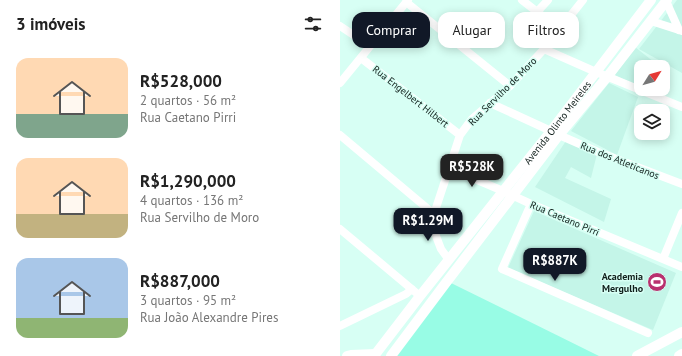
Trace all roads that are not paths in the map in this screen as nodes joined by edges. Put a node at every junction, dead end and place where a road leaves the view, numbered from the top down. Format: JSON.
{"nodes":[{"id":1,"x":522,"y":0,"type":"edge"},
{"id":2,"x":548,"y":0,"type":"edge"},
{"id":3,"x":583,"y":0,"type":"edge"},
{"id":4,"x":651,"y":0,"type":"edge"},
{"id":5,"x":667,"y":0,"type":"edge"},
{"id":6,"x":407,"y":1,"type":"edge"},
{"id":7,"x":539,"y":10,"type":"joint"},
{"id":8,"x":398,"y":12,"type":"edge"},
{"id":9,"x":573,"y":12,"type":"edge"},
{"id":10,"x":651,"y":21,"type":"junction"},
{"id":11,"x":340,"y":26,"type":"edge"},
{"id":12,"x":680,"y":30,"type":"edge"},
{"id":13,"x":352,"y":34,"type":"edge"},
{"id":14,"x":368,"y":48,"type":"edge"},
{"id":15,"x":544,"y":49,"type":"joint"},
{"id":16,"x":361,"y":58,"type":"junction"},
{"id":17,"x":596,"y":72,"type":"junction"},
{"id":18,"x":607,"y":77,"type":"junction"},
{"id":19,"x":340,"y":83,"type":"edge"},
{"id":20,"x":510,"y":86,"type":"junction"},
{"id":21,"x":490,"y":103,"type":"junction"},
{"id":22,"x":682,"y":107,"type":"edge"},
{"id":23,"x":555,"y":133,"type":"junction"},
{"id":24,"x":340,"y":135,"type":"edge"},
{"id":25,"x":460,"y":135,"type":"junction"},
{"id":26,"x":449,"y":168,"type":"junction"},
{"id":27,"x":682,"y":184,"type":"edge"},
{"id":28,"x":503,"y":191,"type":"junction"},
{"id":29,"x":513,"y":195,"type":"junction"},
{"id":30,"x":532,"y":204,"type":"junction"},
{"id":31,"x":682,"y":213,"type":"edge"},
{"id":32,"x":434,"y":214,"type":"junction"},
{"id":33,"x":340,"y":229,"type":"edge"},
{"id":34,"x":663,"y":259,"type":"junction"},
{"id":35,"x":449,"y":260,"type":"junction"},
{"id":36,"x":682,"y":268,"type":"edge"},
{"id":37,"x":416,"y":293,"type":"junction"},
{"id":38,"x":340,"y":326,"type":"edge"},
{"id":39,"x":682,"y":332,"type":"edge"},
{"id":40,"x":648,"y":334,"type":"dead end"},
{"id":41,"x":682,"y":354,"type":"edge"},
{"id":42,"x":374,"y":355,"type":"edge"},
{"id":43,"x":347,"y":356,"type":"edge"},
{"id":44,"x":391,"y":356,"type":"edge"},
{"id":45,"x":637,"y":356,"type":"edge"},
{"id":46,"x":679,"y":356,"type":"edge"}],
"edges":[{"from":1,"to":7,"type":"street"},
{"from":2,"to":7,"type":"street"},
{"from":3,"to":9,"type":"street","name":"Rua Servilho de Moro"},
{"from":4,"to":17,"type":"main road","name":"Avenida Olinto Meireles"},
{"from":5,"to":10,"type":"main road","name":"Avenida Olinto Meireles"},
{"from":5,"to":12,"type":"street"},
{"from":6,"to":8,"type":"street"},
{"from":6,"to":20,"type":"street"},
{"from":10,"to":12,"type":"street"},
{"from":10,"to":18,"type":"main road","name":"Avenida Olinto Meireles"},
{"from":11,"to":13,"type":"street"},
{"from":14,"to":16,"type":"street"},
{"from":15,"to":17,"type":"street"},
{"from":15,"to":20,"type":"street","name":"Rua Servilho de Moro"},
{"from":16,"to":19,"type":"street"},
{"from":16,"to":25,"type":"street","name":"Rua Engelbert Hilbert"},
{"from":17,"to":18,"type":"street"},
{"from":17,"to":23,"type":"main road","name":"Avenida Olinto Meireles"},
{"from":18,"to":22,"type":"street"},
{"from":18,"to":23,"type":"main road","name":"Avenida Olinto Meireles"},
{"from":20,"to":21,"type":"street","name":"Rua Servilho de Moro"},
{"from":21,"to":23,"type":"street","name":"Rua dos Atleticanos"},
{"from":21,"to":25,"type":"street","name":"Rua Servilho de Moro"},
{"from":23,"to":27,"type":"street","name":"Rua dos Atleticanos"},
{"from":23,"to":28,"type":"main road","name":"Avenida Olinto Meireles"},
{"from":23,"to":29,"type":"main road","name":"Avenida Olinto Meireles"},
{"from":24,"to":32,"type":"street"},
{"from":25,"to":26,"type":"street","name":"Rua Servilho de Moro"},
{"from":26,"to":28,"type":"street","name":"Rua Caetano Pirri"},
{"from":26,"to":32,"type":"street","name":"Rua Servilho de Moro"},
{"from":28,"to":29,"type":"street","name":"Rua Caetano Pirri"},
{"from":28,"to":35,"type":"main road","name":"Avenida Olinto Meireles"},
{"from":29,"to":30,"type":"street","name":"Rua Caetano Pirri"},
{"from":29,"to":44,"type":"main road","name":"Avenida Olinto Meireles"},
{"from":30,"to":34,"type":"street","name":"Rua Caetano Pirri"},
{"from":30,"to":40,"type":"street"},
{"from":31,"to":34,"type":"street"},
{"from":32,"to":35,"type":"street","name":"Rua Servilho de Moro"},
{"from":33,"to":37,"type":"street"},
{"from":34,"to":36,"type":"street","name":"Rua Caetano Pirri"},
{"from":35,"to":37,"type":"main road","name":"Avenida Olinto Meireles"},
{"from":37,"to":38,"type":"street"},
{"from":37,"to":42,"type":"main road","name":"Avenida Olinto Meireles"},
{"from":39,"to":45,"type":"main road"},
{"from":41,"to":46,"type":"main road"},
{"from":42,"to":43,"type":"main road"}]}
